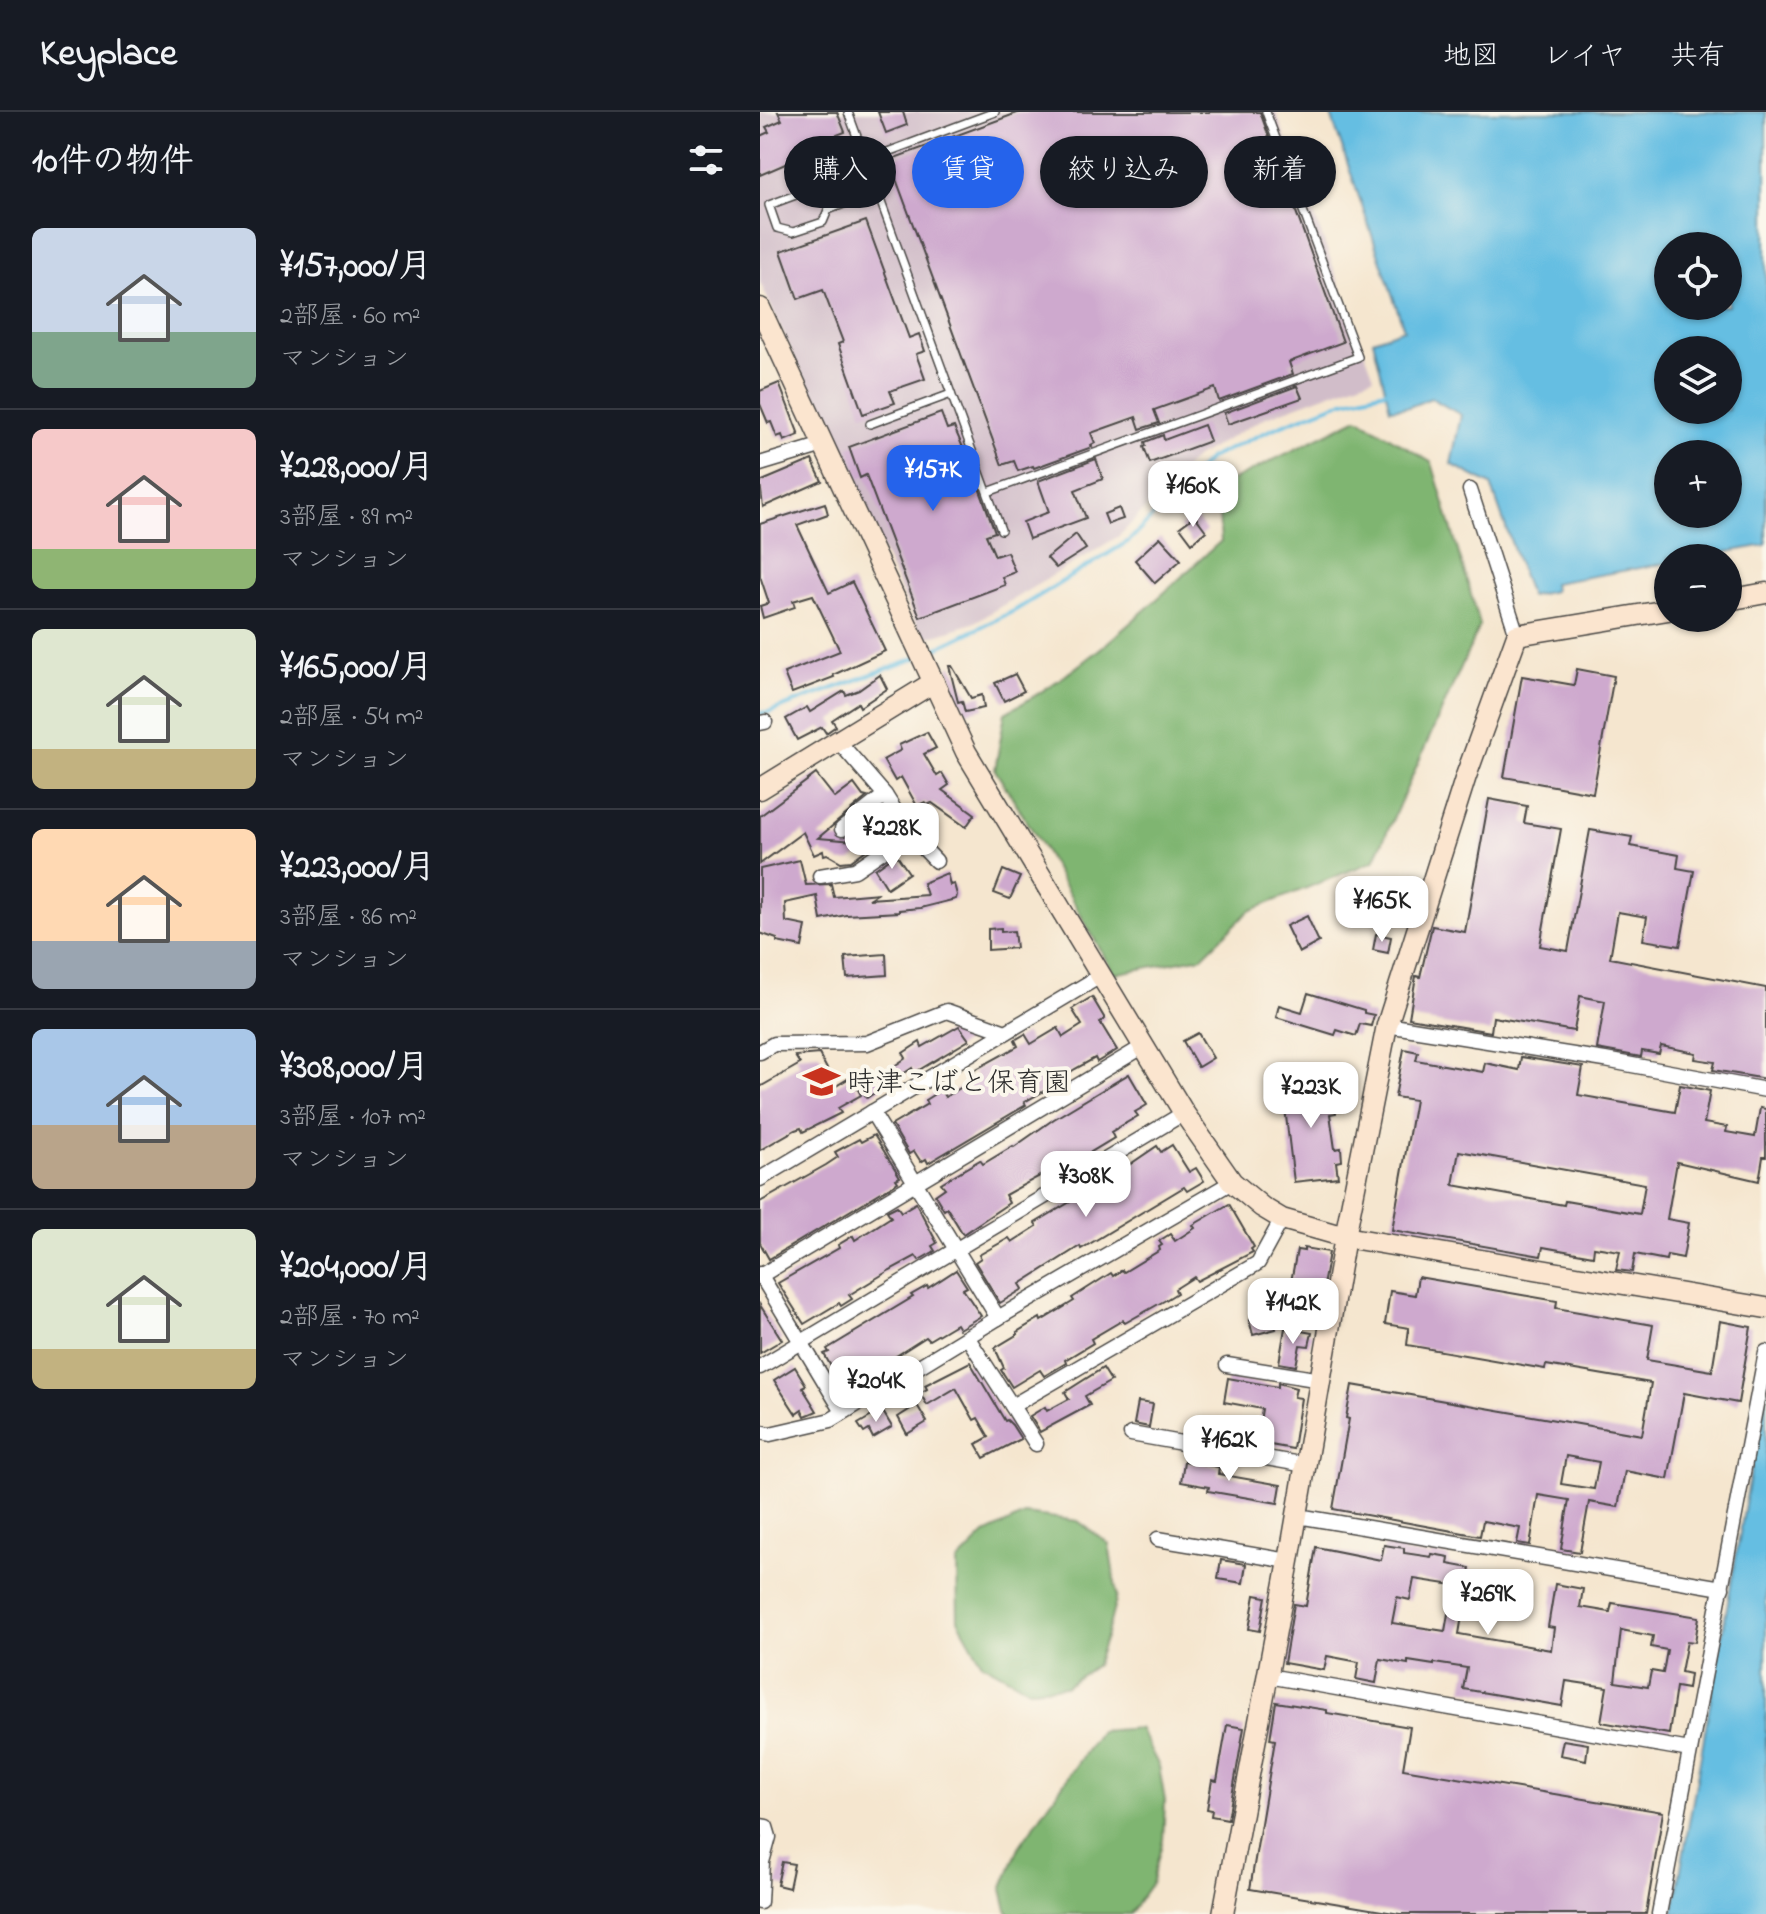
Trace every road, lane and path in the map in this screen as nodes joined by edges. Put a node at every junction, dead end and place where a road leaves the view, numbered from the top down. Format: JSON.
{"nodes":[{"id":1,"x":848,"y":112,"type":"edge"},
{"id":2,"x":995,"y":112,"type":"edge"},
{"id":3,"x":1266,"y":112,"type":"edge"},
{"id":4,"x":857,"y":136,"type":"edge"},
{"id":5,"x":896,"y":152,"type":"edge"},
{"id":6,"x":784,"y":199,"type":"edge"},
{"id":7,"x":833,"y":208,"type":"edge"},
{"id":8,"x":883,"y":208,"type":"edge"},
{"id":9,"x":760,"y":308,"type":"edge"},
{"id":10,"x":951,"y":394,"type":"junction"},
{"id":11,"x":870,"y":424,"type":"dead end"},
{"id":12,"x":823,"y":445,"type":"junction"},
{"id":13,"x":760,"y":464,"type":"edge"},
{"id":14,"x":1470,"y":490,"type":"dead end"},
{"id":15,"x":988,"y":492,"type":"junction"},
{"id":16,"x":1001,"y":530,"type":"dead end"},
{"id":17,"x":1766,"y":593,"type":"edge"},
{"id":18,"x":1742,"y":597,"type":"edge"},
{"id":19,"x":1654,"y":612,"type":"edge"},
{"id":20,"x":1517,"y":635,"type":"junction"},
{"id":21,"x":934,"y":682,"type":"junction"},
{"id":22,"x":839,"y":742,"type":"junction"},
{"id":23,"x":760,"y":789,"type":"edge"},
{"id":24,"x":885,"y":795,"type":"junction"},
{"id":25,"x":842,"y":829,"type":"dead end"},
{"id":26,"x":909,"y":833,"type":"junction"},
{"id":27,"x":936,"y":861,"type":"dead end"},
{"id":28,"x":820,"y":876,"type":"dead end"},
{"id":29,"x":1102,"y":975,"type":"junction"},
{"id":30,"x":1387,"y":1025,"type":"junction"},
{"id":31,"x":1006,"y":1032,"type":"junction"},
{"id":32,"x":1144,"y":1046,"type":"junction"},
{"id":33,"x":760,"y":1052,"type":"edge"},
{"id":34,"x":1766,"y":1090,"type":"edge"},
{"id":35,"x":872,"y":1112,"type":"junction"},
{"id":36,"x":1184,"y":1113,"type":"junction"},
{"id":37,"x":760,"y":1179,"type":"edge"},
{"id":38,"x":917,"y":1182,"type":"junction"},
{"id":39,"x":1232,"y":1182,"type":"junction"},
{"id":40,"x":1282,"y":1219,"type":"junction"},
{"id":41,"x":1345,"y":1237,"type":"junction"},
{"id":42,"x":957,"y":1249,"type":"junction"},
{"id":43,"x":760,"y":1275,"type":"edge"},
{"id":44,"x":1766,"y":1308,"type":"edge"},
{"id":45,"x":998,"y":1318,"type":"junction"},
{"id":46,"x":968,"y":1338,"type":"junction"},
{"id":47,"x":801,"y":1344,"type":"junction"},
{"id":48,"x":1766,"y":1352,"type":"edge"},
{"id":49,"x":1227,"y":1365,"type":"dead end"},
{"id":50,"x":760,"y":1367,"type":"edge"},
{"id":51,"x":1321,"y":1380,"type":"junction"},
{"id":52,"x":1012,"y":1406,"type":"junction"},
{"id":53,"x":843,"y":1412,"type":"junction"},
{"id":54,"x":760,"y":1432,"type":"edge"},
{"id":55,"x":1131,"y":1434,"type":"dead end"},
{"id":56,"x":1036,"y":1444,"type":"dead end"},
{"id":57,"x":1306,"y":1465,"type":"junction"},
{"id":58,"x":1298,"y":1516,"type":"junction"},
{"id":59,"x":1158,"y":1539,"type":"dead end"},
{"id":60,"x":1289,"y":1561,"type":"junction"},
{"id":61,"x":1722,"y":1588,"type":"junction"},
{"id":62,"x":1268,"y":1676,"type":"junction"},
{"id":63,"x":1690,"y":1750,"type":"junction"},
{"id":64,"x":760,"y":1826,"type":"edge"},
{"id":65,"x":760,"y":1902,"type":"edge"},
{"id":66,"x":1223,"y":1914,"type":"edge"},
{"id":67,"x":1659,"y":1914,"type":"edge"}],
"edges":[{"from":1,"to":4,"type":"lane"},
{"from":2,"to":5,"type":"lane"},
{"from":3,"to":15,"type":"lane"},
{"from":6,"to":7,"type":"lane"},
{"from":8,"to":10,"type":"lane"},
{"from":9,"to":12,"type":"street"},
{"from":10,"to":11,"type":"lane"},
{"from":10,"to":15,"type":"lane"},
{"from":12,"to":13,"type":"street"},
{"from":12,"to":21,"type":"street"},
{"from":14,"to":20,"type":"street"},
{"from":15,"to":16,"type":"lane"},
{"from":17,"to":18,"type":"street"},
{"from":19,"to":20,"type":"street"},
{"from":20,"to":30,"type":"street"},
{"from":21,"to":22,"type":"street"},
{"from":21,"to":29,"type":"street"},
{"from":22,"to":23,"type":"street"},
{"from":22,"to":24,"type":"street"},
{"from":24,"to":25,"type":"street"},
{"from":24,"to":26,"type":"street"},
{"from":26,"to":27,"type":"street"},
{"from":26,"to":28,"type":"street"},
{"from":29,"to":31,"type":"street"},
{"from":29,"to":32,"type":"street"},
{"from":30,"to":34,"type":"street"},
{"from":30,"to":41,"type":"street"},
{"from":31,"to":33,"type":"street"},
{"from":31,"to":35,"type":"street"},
{"from":32,"to":36,"type":"street"},
{"from":32,"to":38,"type":"street"},
{"from":35,"to":37,"type":"street"},
{"from":35,"to":38,"type":"street"},
{"from":36,"to":39,"type":"street"},
{"from":36,"to":42,"type":"street"},
{"from":38,"to":42,"type":"street"},
{"from":38,"to":43,"type":"street"},
{"from":39,"to":40,"type":"street"},
{"from":39,"to":45,"type":"street"},
{"from":40,"to":41,"type":"street"},
{"from":40,"to":52,"type":"street"},
{"from":41,"to":44,"type":"street"},
{"from":41,"to":51,"type":"street"},
{"from":42,"to":45,"type":"street"},
{"from":42,"to":47,"type":"street"},
{"from":43,"to":47,"type":"street"},
{"from":45,"to":46,"type":"street"},
{"from":46,"to":52,"type":"street"},
{"from":46,"to":53,"type":"street"},
{"from":47,"to":50,"type":"street"},
{"from":47,"to":53,"type":"street"},
{"from":48,"to":61,"type":"street"},
{"from":49,"to":51,"type":"street"},
{"from":51,"to":57,"type":"street"},
{"from":52,"to":56,"type":"street"},
{"from":53,"to":54,"type":"street"},
{"from":55,"to":57,"type":"street"},
{"from":57,"to":58,"type":"street"},
{"from":58,"to":60,"type":"street"},
{"from":58,"to":61,"type":"street"},
{"from":59,"to":60,"type":"street"},
{"from":60,"to":62,"type":"street"},
{"from":61,"to":63,"type":"street"},
{"from":62,"to":63,"type":"street"},
{"from":62,"to":66,"type":"street"},
{"from":63,"to":67,"type":"street"},
{"from":64,"to":65,"type":"street"}]}
